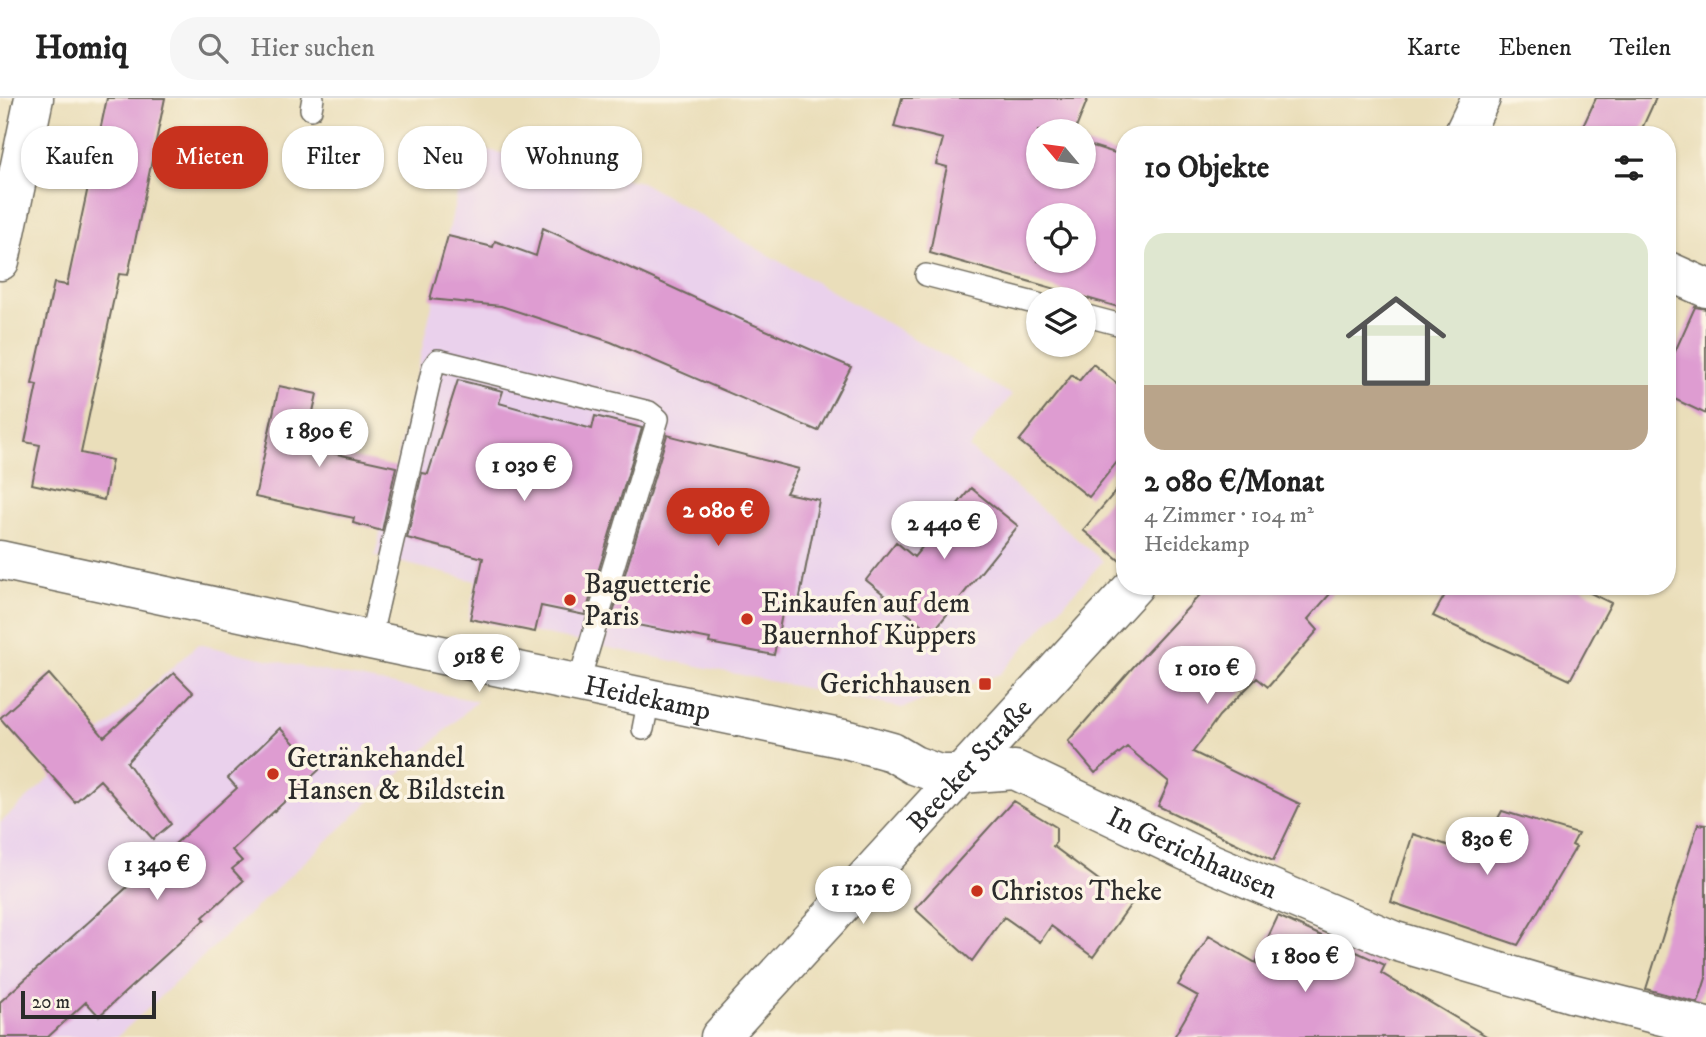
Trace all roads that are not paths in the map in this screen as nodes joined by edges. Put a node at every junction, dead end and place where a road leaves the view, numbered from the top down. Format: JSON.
{"nodes":[{"id":1,"x":34,"y":98,"type":"edge"},
{"id":2,"x":1481,"y":98,"type":"edge"},
{"id":3,"x":1467,"y":126,"type":"edge"},
{"id":4,"x":0,"y":261,"type":"edge"},
{"id":5,"x":926,"y":275,"type":"dead end"},
{"id":6,"x":1676,"y":275,"type":"edge"},
{"id":7,"x":1706,"y":288,"type":"edge"},
{"id":8,"x":1026,"y":301,"type":"edge"},
{"id":9,"x":1096,"y":318,"type":"edge"},
{"id":10,"x":1116,"y":324,"type":"edge"},
{"id":11,"x":0,"y":560,"type":"edge"},
{"id":12,"x":1126,"y":595,"type":"edge"},
{"id":13,"x":370,"y":640,"type":"junction"},
{"id":14,"x":578,"y":684,"type":"junction"},
{"id":15,"x":961,"y":774,"type":"junction"},
{"id":16,"x":1706,"y":1027,"type":"edge"},
{"id":17,"x":720,"y":1037,"type":"edge"}],
"edges":[{"from":1,"to":4,"type":"street"},
{"from":2,"to":3,"type":"street"},
{"from":5,"to":8,"type":"lane"},
{"from":6,"to":7,"type":"street"},
{"from":9,"to":10,"type":"lane"},
{"from":11,"to":13,"type":"street","name":"Heidekamp"},
{"from":12,"to":15,"type":"street","name":"Beecker Straße"},
{"from":13,"to":14,"type":"street","name":"Heidekamp"},
{"from":13,"to":14,"type":"lane"},
{"from":14,"to":15,"type":"street","name":"Heidekamp"},
{"from":15,"to":16,"type":"street","name":"In Gerichhausen"},
{"from":15,"to":17,"type":"street","name":"Beecker Straße"}]}
